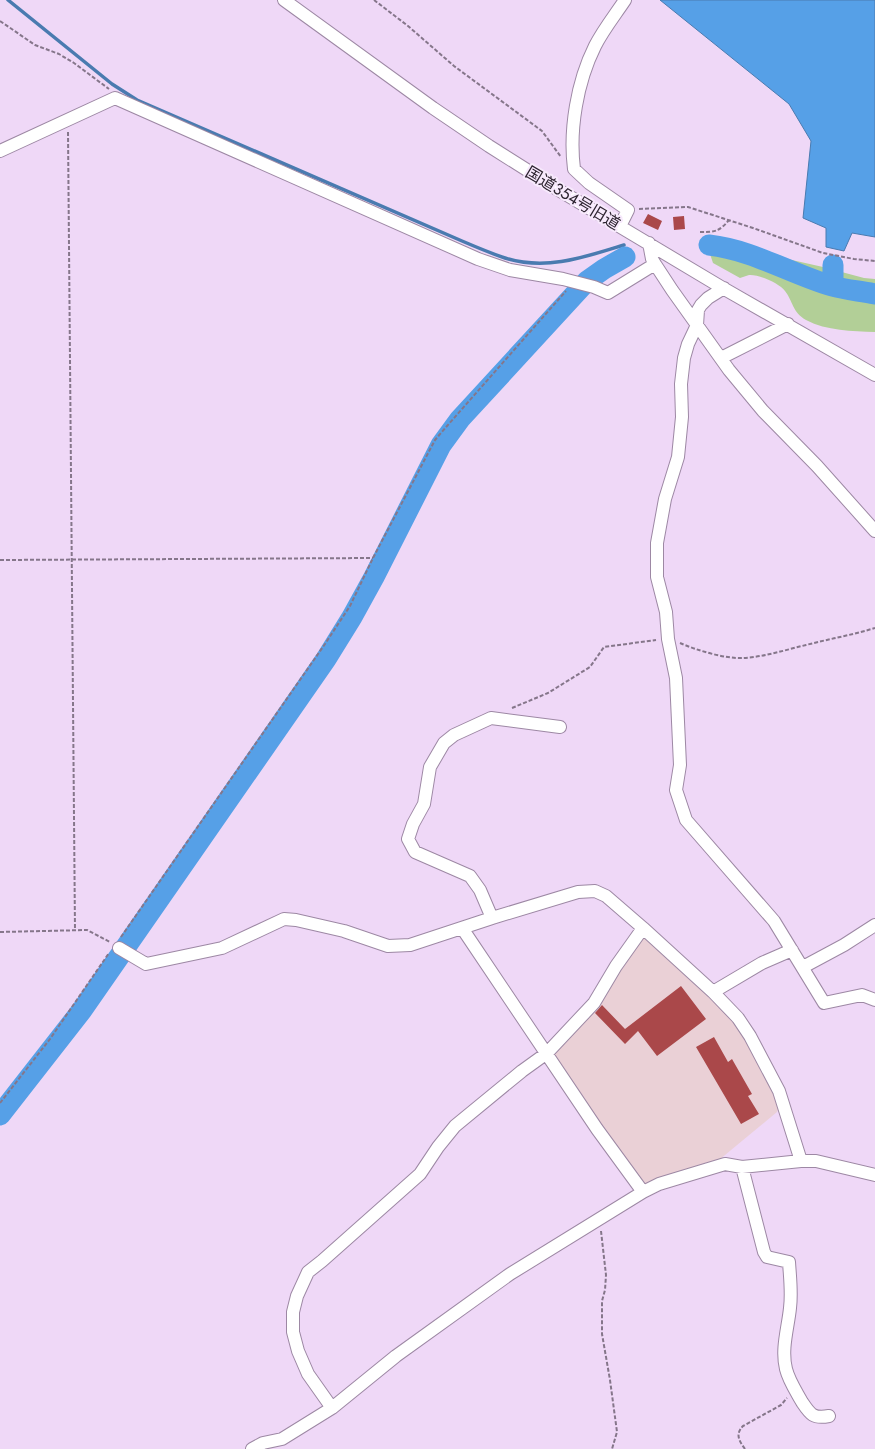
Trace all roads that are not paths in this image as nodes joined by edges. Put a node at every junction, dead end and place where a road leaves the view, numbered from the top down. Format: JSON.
{"nodes":[{"id":1,"x":284,"y":0,"type":"edge"},
{"id":2,"x":625,"y":0,"type":"edge"},
{"id":3,"x":0,"y":151,"type":"edge"},
{"id":4,"x":620,"y":226,"type":"junction"},
{"id":5,"x":650,"y":244,"type":"junction"},
{"id":6,"x":655,"y":264,"type":"junction"},
{"id":7,"x":724,"y":288,"type":"junction"},
{"id":8,"x":788,"y":324,"type":"junction"},
{"id":9,"x":697,"y":325,"type":"junction"},
{"id":10,"x":720,"y":358,"type":"junction"},
{"id":11,"x":875,"y":375,"type":"edge"},
{"id":12,"x":875,"y":531,"type":"edge"},
{"id":13,"x":560,"y":727,"type":"dead end"},
{"id":14,"x":492,"y":918,"type":"junction"},
{"id":15,"x":875,"y":925,"type":"edge"},
{"id":16,"x":462,"y":928,"type":"junction"},
{"id":17,"x":643,"y":928,"type":"junction"},
{"id":18,"x":120,"y":949,"type":"road end"},
{"id":19,"x":792,"y":950,"type":"junction"},
{"id":20,"x":803,"y":967,"type":"junction"},
{"id":21,"x":713,"y":992,"type":"junction"},
{"id":22,"x":875,"y":1000,"type":"edge"},
{"id":23,"x":547,"y":1053,"type":"junction"},
{"id":24,"x":801,"y":1160,"type":"junction"},
{"id":25,"x":742,"y":1167,"type":"junction"},
{"id":26,"x":875,"y":1175,"type":"edge"},
{"id":27,"x":643,"y":1192,"type":"junction"},
{"id":28,"x":332,"y":1408,"type":"junction"},
{"id":29,"x":829,"y":1416,"type":"dead end"},
{"id":30,"x":252,"y":1449,"type":"edge"}],
"edges":[{"from":1,"to":4,"type":"street","name":"国道354号旧道"},
{"from":2,"to":4,"type":"street"},
{"from":3,"to":6,"type":"street"},
{"from":4,"to":5,"type":"street","name":"国道354号旧道"},
{"from":5,"to":6,"type":"street"},
{"from":5,"to":7,"type":"street","name":"国道354号旧道"},
{"from":6,"to":9,"type":"street"},
{"from":7,"to":8,"type":"street","name":"国道354号旧道"},
{"from":7,"to":9,"type":"street"},
{"from":8,"to":10,"type":"street"},
{"from":8,"to":11,"type":"street","name":"国道354号旧道"},
{"from":9,"to":10,"type":"street"},
{"from":9,"to":19,"type":"street"},
{"from":10,"to":12,"type":"street"},
{"from":13,"to":14,"type":"street"},
{"from":14,"to":16,"type":"street"},
{"from":14,"to":17,"type":"street"},
{"from":15,"to":20,"type":"street"},
{"from":16,"to":18,"type":"street"},
{"from":16,"to":23,"type":"street"},
{"from":17,"to":21,"type":"street"},
{"from":17,"to":23,"type":"street"},
{"from":19,"to":20,"type":"street"},
{"from":19,"to":21,"type":"street"},
{"from":20,"to":22,"type":"street"},
{"from":21,"to":24,"type":"street"},
{"from":23,"to":27,"type":"street"},
{"from":23,"to":28,"type":"street"},
{"from":24,"to":25,"type":"street"},
{"from":24,"to":26,"type":"street"},
{"from":25,"to":27,"type":"street"},
{"from":25,"to":29,"type":"street"},
{"from":27,"to":28,"type":"street"},
{"from":28,"to":30,"type":"street"}]}
